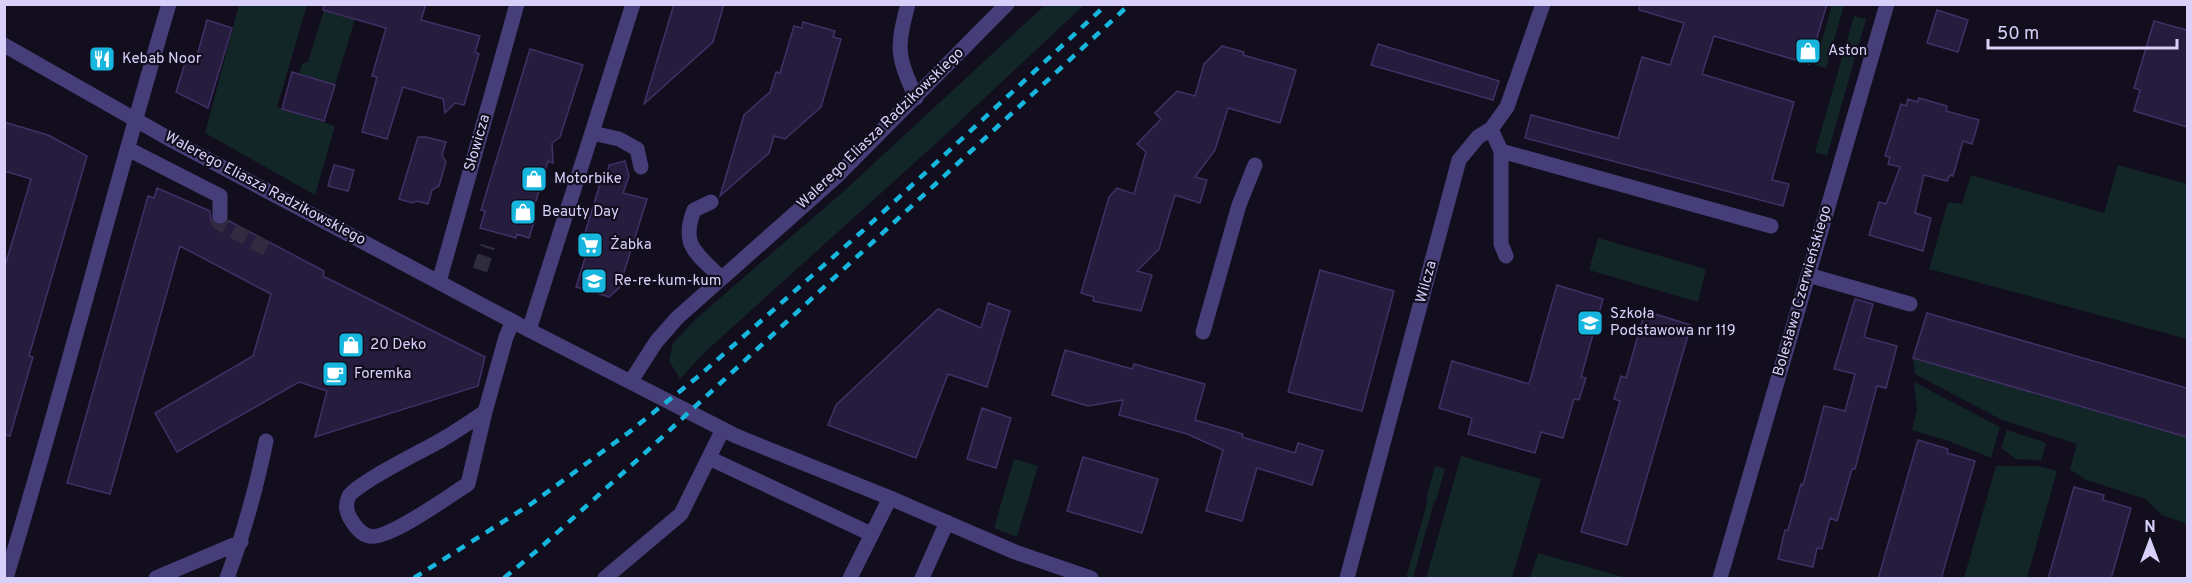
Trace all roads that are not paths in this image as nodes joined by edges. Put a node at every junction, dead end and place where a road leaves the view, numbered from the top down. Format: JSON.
{"nodes":[{"id":1,"x":169,"y":4,"type":"edge"},
{"id":2,"x":518,"y":4,"type":"edge"},
{"id":3,"x":633,"y":4,"type":"edge"},
{"id":4,"x":908,"y":4,"type":"edge"},
{"id":5,"x":1007,"y":4,"type":"edge"},
{"id":6,"x":1543,"y":4,"type":"edge"},
{"id":7,"x":1887,"y":4,"type":"edge"},
{"id":8,"x":4,"y":45,"type":"edge"},
{"id":9,"x":916,"y":98,"type":"junction"},
{"id":10,"x":135,"y":120,"type":"junction"},
{"id":11,"x":1491,"y":129,"type":"junction"},
{"id":12,"x":592,"y":133,"type":"junction"},
{"id":13,"x":128,"y":148,"type":"junction"},
{"id":14,"x":1501,"y":151,"type":"junction"},
{"id":15,"x":1255,"y":165,"type":"dead end"},
{"id":16,"x":641,"y":167,"type":"dead end"},
{"id":17,"x":711,"y":202,"type":"dead end"},
{"id":18,"x":219,"y":216,"type":"tunnel mouth"},
{"id":19,"x":1771,"y":226,"type":"dead end"},
{"id":20,"x":1506,"y":256,"type":"dead end"},
{"id":21,"x":1808,"y":274,"type":"junction"},
{"id":22,"x":720,"y":278,"type":"junction"},
{"id":23,"x":439,"y":282,"type":"junction"},
{"id":24,"x":1910,"y":304,"type":"dead end"},
{"id":25,"x":513,"y":321,"type":"junction"},
{"id":26,"x":529,"y":330,"type":"junction"},
{"id":27,"x":1203,"y":333,"type":"dead end"},
{"id":28,"x":631,"y":381,"type":"junction"},
{"id":29,"x":485,"y":412,"type":"junction"},
{"id":30,"x":723,"y":429,"type":"junction"},
{"id":31,"x":266,"y":441,"type":"dead end"},
{"id":32,"x":709,"y":459,"type":"junction"},
{"id":33,"x":890,"y":498,"type":"junction"},
{"id":34,"x":947,"y":522,"type":"junction"},
{"id":35,"x":871,"y":534,"type":"junction"},
{"id":36,"x":241,"y":542,"type":"junction"},
{"id":37,"x":6,"y":579,"type":"edge"},
{"id":38,"x":156,"y":579,"type":"edge"},
{"id":39,"x":227,"y":579,"type":"edge"},
{"id":40,"x":604,"y":579,"type":"edge"},
{"id":41,"x":849,"y":579,"type":"edge"},
{"id":42,"x":922,"y":579,"type":"edge"},
{"id":43,"x":1091,"y":579,"type":"edge"},
{"id":44,"x":1347,"y":579,"type":"edge"},
{"id":45,"x":1720,"y":579,"type":"edge"}],
"edges":[{"from":1,"to":10,"type":"street"},
{"from":2,"to":23,"type":"street","name":"Słowicza"},
{"from":3,"to":12,"type":"street"},
{"from":4,"to":9,"type":"street"},
{"from":5,"to":9,"type":"street","name":"Walerego Eliasza Radzikowskiego"},
{"from":6,"to":11,"type":"street","name":"Wilcza"},
{"from":7,"to":21,"type":"street","name":"Bolesława Czerwieńskiego"},
{"from":8,"to":10,"type":"street","name":"Walerego Eliasza Radzikowskiego"},
{"from":9,"to":22,"type":"street","name":"Walerego Eliasza Radzikowskiego"},
{"from":10,"to":13,"type":"street"},
{"from":10,"to":23,"type":"street","name":"Walerego Eliasza Radzikowskiego"},
{"from":11,"to":14,"type":"street"},
{"from":11,"to":44,"type":"street","name":"Wilcza"},
{"from":12,"to":16,"type":"street"},
{"from":12,"to":26,"type":"street"},
{"from":13,"to":18,"type":"street"},
{"from":13,"to":37,"type":"street"},
{"from":14,"to":19,"type":"street"},
{"from":14,"to":20,"type":"street"},
{"from":15,"to":27,"type":"street"},
{"from":17,"to":22,"type":"street"},
{"from":21,"to":24,"type":"street"},
{"from":21,"to":45,"type":"street","name":"Bolesława Czerwieńskiego"},
{"from":22,"to":28,"type":"street","name":"Walerego Eliasza Radzikowskiego"},
{"from":23,"to":25,"type":"street","name":"Walerego Eliasza Radzikowskiego"},
{"from":25,"to":26,"type":"street","name":"Walerego Eliasza Radzikowskiego"},
{"from":25,"to":29,"type":"street"},
{"from":26,"to":28,"type":"street","name":"Walerego Eliasza Radzikowskiego"},
{"from":28,"to":30,"type":"street","name":"Walerego Eliasza Radzikowskiego"},
{"from":29,"to":29,"type":"street"},
{"from":30,"to":32,"type":"street"},
{"from":30,"to":33,"type":"street","name":"Walerego Eliasza Radzikowskiego"},
{"from":31,"to":36,"type":"street"},
{"from":32,"to":35,"type":"street"},
{"from":32,"to":40,"type":"street"},
{"from":33,"to":34,"type":"street","name":"Walerego Eliasza Radzikowskiego"},
{"from":33,"to":35,"type":"street"},
{"from":34,"to":42,"type":"street"},
{"from":34,"to":43,"type":"street","name":"Walerego Eliasza Radzikowskiego"},
{"from":35,"to":41,"type":"street"},
{"from":36,"to":38,"type":"street"},
{"from":36,"to":39,"type":"street"}]}
